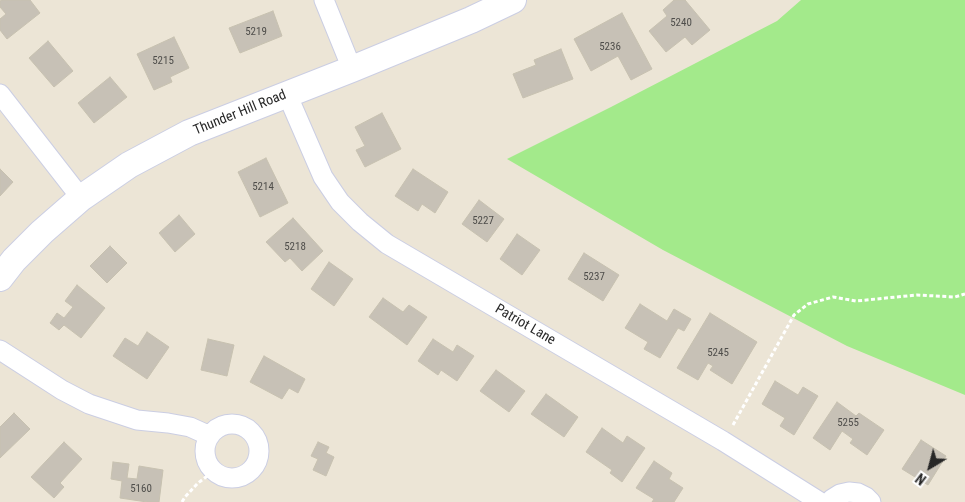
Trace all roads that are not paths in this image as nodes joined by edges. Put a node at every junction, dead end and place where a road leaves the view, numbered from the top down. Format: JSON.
{"nodes":[{"id":1,"x":324,"y":0,"type":"edge"},
{"id":2,"x":513,"y":0,"type":"edge"},
{"id":3,"x":352,"y":69,"type":"junction"},
{"id":4,"x":0,"y":94,"type":"edge"},
{"id":5,"x":287,"y":94,"type":"junction"},
{"id":6,"x":81,"y":198,"type":"junction"},
{"id":7,"x":0,"y":278,"type":"edge"},
{"id":8,"x":0,"y":350,"type":"edge"},
{"id":9,"x":210,"y":436,"type":"junction"},
{"id":10,"x":820,"y":502,"type":"edge"},
{"id":11,"x":830,"y":502,"type":"edge"},
{"id":12,"x":871,"y":502,"type":"edge"}],
"edges":[{"from":1,"to":3,"type":"street"},
{"from":2,"to":3,"type":"street","name":"Thunder Hill Road"},
{"from":3,"to":5,"type":"street","name":"Thunder Hill Road"},
{"from":4,"to":6,"type":"street"},
{"from":5,"to":6,"type":"street","name":"Thunder Hill Road"},
{"from":5,"to":10,"type":"street","name":"Patriot Lane"},
{"from":6,"to":7,"type":"street","name":"Thunder Hill Road"},
{"from":8,"to":9,"type":"street"},
{"from":9,"to":9,"type":"street"},
{"from":11,"to":12,"type":"street"}]}
